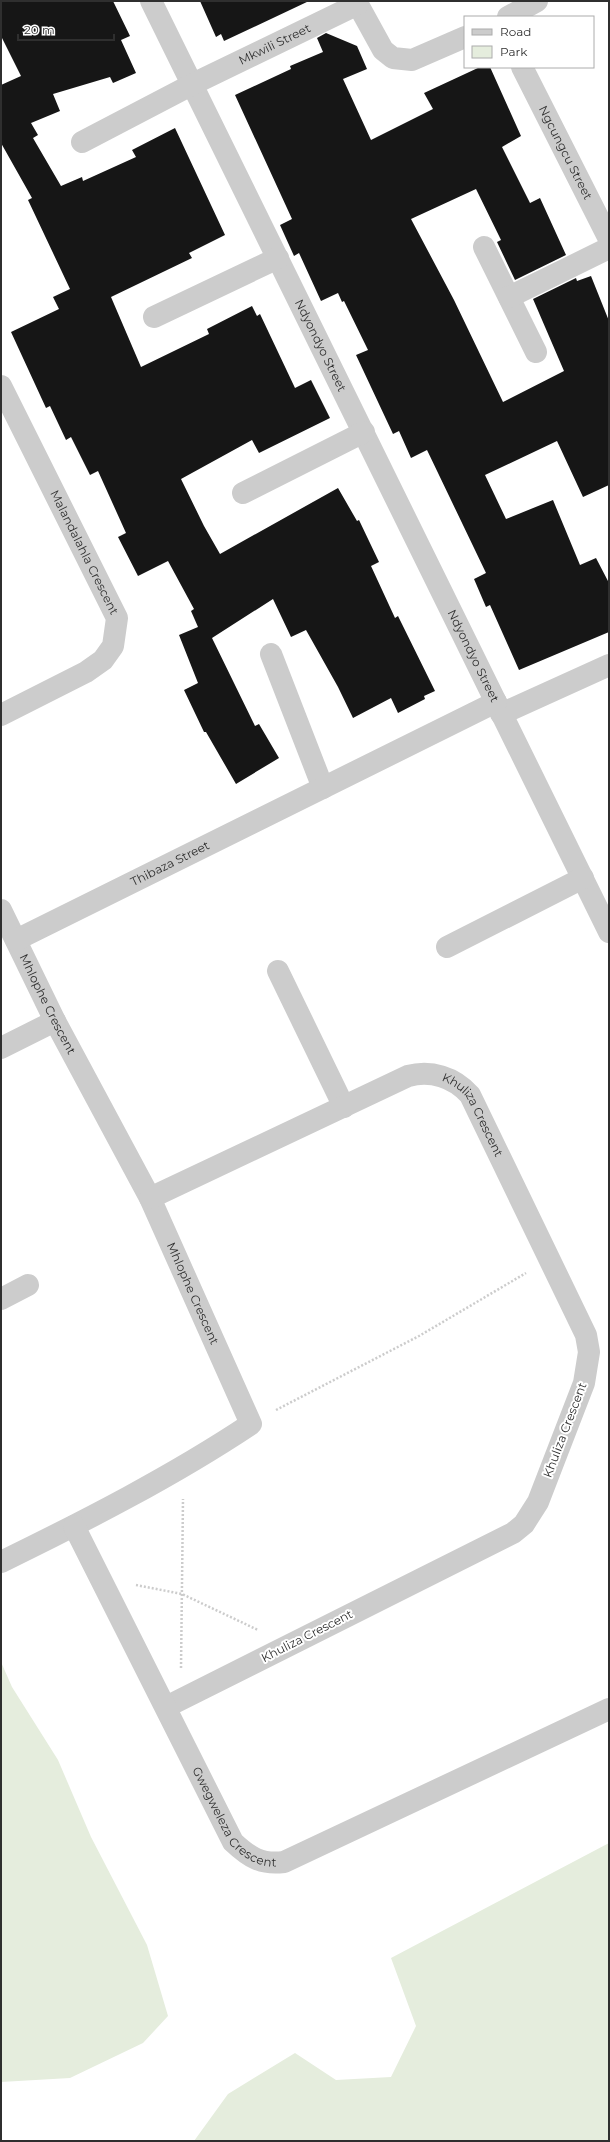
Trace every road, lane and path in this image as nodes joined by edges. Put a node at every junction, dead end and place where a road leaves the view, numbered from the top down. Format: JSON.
{"nodes":[{"id":1,"x":150,"y":1,"type":"edge"},
{"id":2,"x":537,"y":1,"type":"edge"},
{"id":3,"x":357,"y":2,"type":"edge"},
{"id":4,"x":510,"y":16,"type":"edge"},
{"id":5,"x":464,"y":37,"type":"edge"},
{"id":6,"x":523,"y":68,"type":"edge"},
{"id":7,"x":193,"y":84,"type":"junction"},
{"id":8,"x":82,"y":142,"type":"dead end"},
{"id":9,"x":609,"y":239,"type":"edge"},
{"id":10,"x":484,"y":247,"type":"dead end"},
{"id":11,"x":609,"y":248,"type":"edge"},
{"id":12,"x":278,"y":258,"type":"junction"},
{"id":13,"x":509,"y":297,"type":"junction"},
{"id":14,"x":154,"y":317,"type":"dead end"},
{"id":15,"x":536,"y":352,"type":"dead end"},
{"id":16,"x":1,"y":386,"type":"edge"},
{"id":17,"x":364,"y":432,"type":"junction"},
{"id":18,"x":243,"y":493,"type":"dead end"},
{"id":19,"x":271,"y":654,"type":"dead end"},
{"id":20,"x":609,"y":665,"type":"edge"},
{"id":21,"x":499,"y":708,"type":"junction"},
{"id":22,"x":1,"y":715,"type":"edge"},
{"id":23,"x":323,"y":788,"type":"junction"},
{"id":24,"x":583,"y":878,"type":"junction"},
{"id":25,"x":1,"y":910,"type":"edge"},
{"id":26,"x":609,"y":932,"type":"edge"},
{"id":27,"x":16,"y":940,"type":"junction"},
{"id":28,"x":447,"y":947,"type":"dead end"},
{"id":29,"x":278,"y":971,"type":"dead end"},
{"id":30,"x":55,"y":1021,"type":"junction"},
{"id":31,"x":1,"y":1048,"type":"edge"},
{"id":32,"x":344,"y":1107,"type":"junction"},
{"id":33,"x":150,"y":1198,"type":"junction"},
{"id":34,"x":549,"y":1259,"type":"junction"},
{"id":35,"x":28,"y":1285,"type":"dead end"},
{"id":36,"x":1,"y":1299,"type":"edge"},
{"id":37,"x":251,"y":1424,"type":"junction"},
{"id":38,"x":184,"y":1465,"type":"junction"},
{"id":39,"x":74,"y":1526,"type":"junction"},
{"id":40,"x":1,"y":1562,"type":"edge"},
{"id":41,"x":100,"y":1578,"type":"junction"},
{"id":42,"x":182,"y":1594,"type":"junction"},
{"id":43,"x":290,"y":1644,"type":"junction"},
{"id":44,"x":173,"y":1704,"type":"junction"},
{"id":45,"x":609,"y":1708,"type":"edge"}],
"edges":[{"from":1,"to":7,"type":"street","name":"Ndyondyo Street"},
{"from":2,"to":4,"type":"street"},
{"from":3,"to":5,"type":"street","name":"Mkwili Street"},
{"from":3,"to":7,"type":"street","name":"Mkwili Street"},
{"from":6,"to":9,"type":"street","name":"Ngcungcu Street"},
{"from":7,"to":8,"type":"street"},
{"from":7,"to":12,"type":"street","name":"Ndyondyo Street"},
{"from":10,"to":13,"type":"street"},
{"from":11,"to":13,"type":"street"},
{"from":12,"to":14,"type":"street"},
{"from":12,"to":17,"type":"street","name":"Ndyondyo Street"},
{"from":13,"to":15,"type":"street"},
{"from":16,"to":22,"type":"street","name":"Malandalahla Crescent"},
{"from":17,"to":18,"type":"street"},
{"from":17,"to":21,"type":"street","name":"Ndyondyo Street"},
{"from":19,"to":23,"type":"street"},
{"from":20,"to":21,"type":"street","name":"Thibaza Street"},
{"from":21,"to":23,"type":"street","name":"Thibaza Street"},
{"from":21,"to":24,"type":"street","name":"Ndyondyo Street"},
{"from":23,"to":27,"type":"street","name":"Thibaza Street"},
{"from":24,"to":26,"type":"street","name":"Ndyondyo Street"},
{"from":24,"to":28,"type":"street"},
{"from":25,"to":27,"type":"street","name":"Mhlophe Crescent"},
{"from":27,"to":30,"type":"street","name":"Mhlophe Crescent"},
{"from":29,"to":32,"type":"street"},
{"from":30,"to":31,"type":"street"},
{"from":30,"to":33,"type":"street","name":"Mhlophe Crescent"},
{"from":32,"to":33,"type":"street","name":"Khuliza Crescent"},
{"from":32,"to":34,"type":"street","name":"Khuliza Crescent"},
{"from":33,"to":37,"type":"street","name":"Mhlophe Crescent"},
{"from":34,"to":37,"type":"path"},
{"from":34,"to":43,"type":"street","name":"Khuliza Crescent"},
{"from":35,"to":36,"type":"street"},
{"from":37,"to":38,"type":"street"},
{"from":38,"to":39,"type":"street"},
{"from":38,"to":42,"type":"path"},
{"from":39,"to":40,"type":"street"},
{"from":39,"to":41,"type":"street","name":"Gwegweleza Crescent"},
{"from":41,"to":42,"type":"path"},
{"from":41,"to":44,"type":"street","name":"Gwegweleza Crescent"},
{"from":42,"to":43,"type":"path"},
{"from":42,"to":44,"type":"path"},
{"from":43,"to":44,"type":"street","name":"Khuliza Crescent"},
{"from":44,"to":45,"type":"street","name":"Gwegweleza Crescent"}]}
